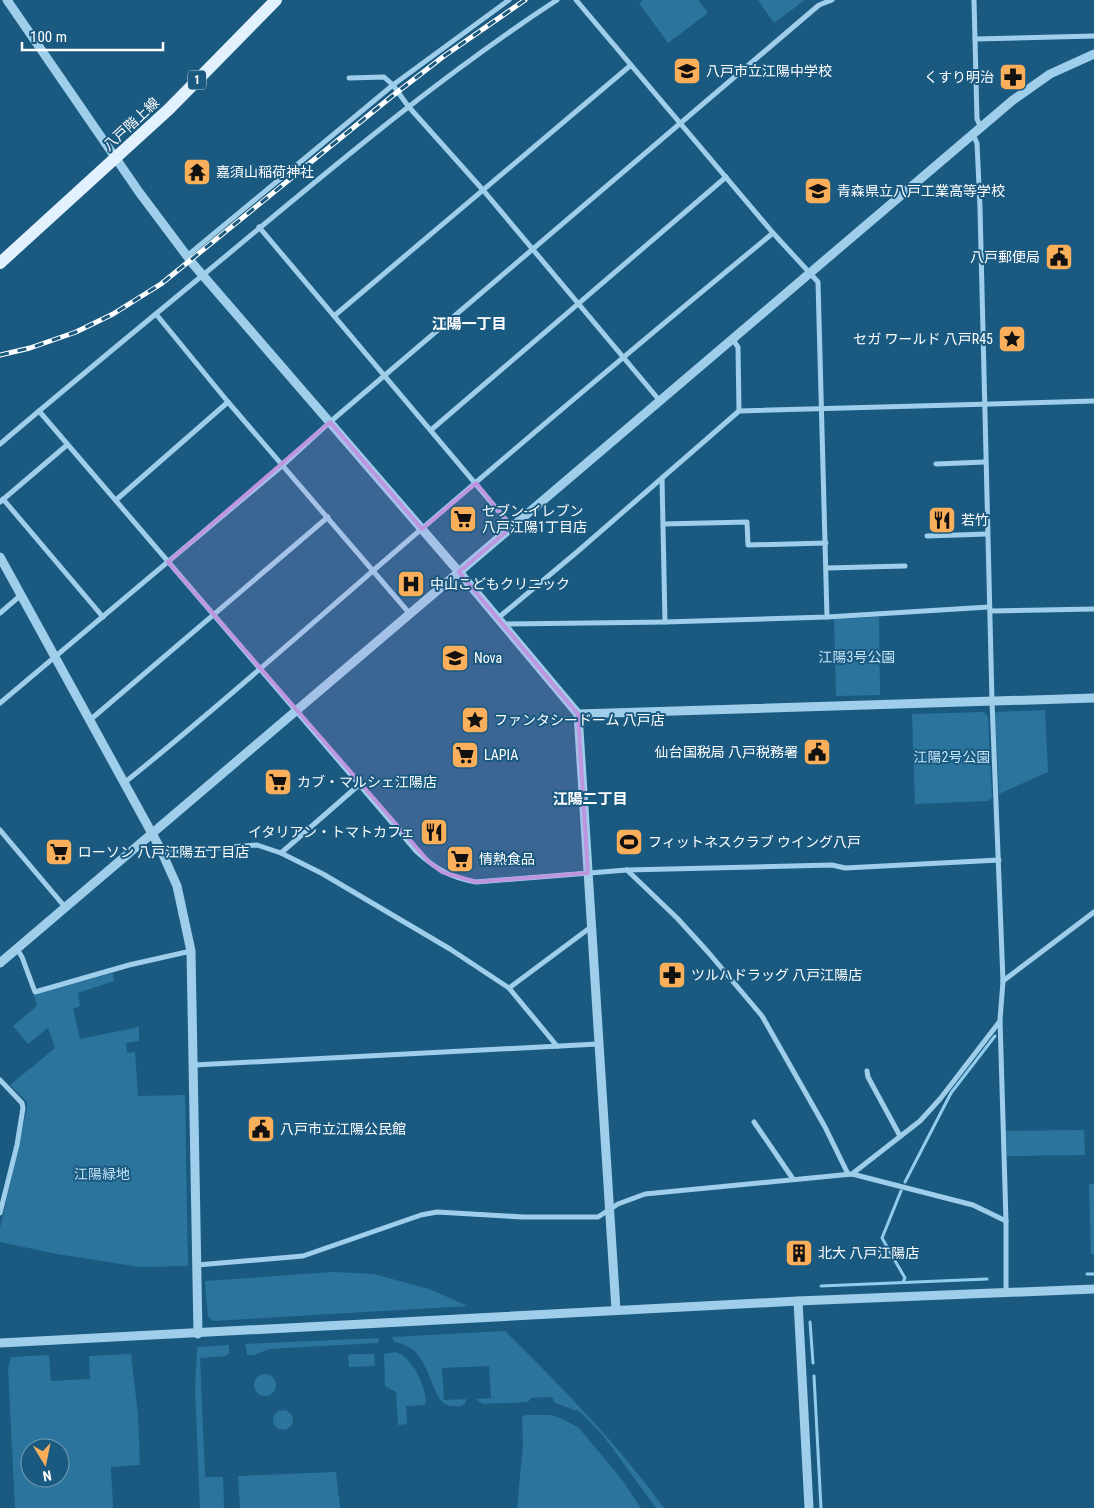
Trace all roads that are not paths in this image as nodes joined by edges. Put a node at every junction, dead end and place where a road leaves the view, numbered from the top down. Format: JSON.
{"nodes":[{"id":1,"x":7,"y":0,"type":"edge"},
{"id":2,"x":276,"y":0,"type":"edge"},
{"id":3,"x":509,"y":0,"type":"edge"},
{"id":4,"x":557,"y":0,"type":"edge"},
{"id":5,"x":576,"y":0,"type":"edge"},
{"id":6,"x":832,"y":0,"type":"edge"},
{"id":7,"x":974,"y":0,"type":"edge"},
{"id":8,"x":1094,"y":36,"type":"edge"},
{"id":9,"x":975,"y":39,"type":"junction"},
{"id":10,"x":1094,"y":54,"type":"edge"},
{"id":11,"x":631,"y":65,"type":"junction"},
{"id":12,"x":349,"y":78,"type":"dead end"},
{"id":13,"x":393,"y":85,"type":"junction"},
{"id":14,"x":408,"y":106,"type":"junction"},
{"id":15,"x":681,"y":124,"type":"junction"},
{"id":16,"x":981,"y":128,"type":"junction"},
{"id":17,"x":973,"y":135,"type":"junction"},
{"id":18,"x":116,"y":158,"type":"junction"},
{"id":19,"x":726,"y":177,"type":"junction"},
{"id":20,"x":484,"y":190,"type":"junction"},
{"id":21,"x":259,"y":227,"type":"junction"},
{"id":22,"x":773,"y":232,"type":"junction"},
{"id":23,"x":532,"y":250,"type":"junction"},
{"id":24,"x":187,"y":256,"type":"junction"},
{"id":25,"x":0,"y":263,"type":"edge"},
{"id":26,"x":810,"y":274,"type":"junction"},
{"id":27,"x":203,"y":275,"type":"junction"},
{"id":28,"x":578,"y":304,"type":"junction"},
{"id":29,"x":156,"y":314,"type":"junction"},
{"id":30,"x":334,"y":316,"type":"junction"},
{"id":31,"x":733,"y":340,"type":"junction"},
{"id":32,"x":623,"y":357,"type":"junction"},
{"id":33,"x":385,"y":376,"type":"junction"},
{"id":34,"x":661,"y":401,"type":"junction"},
{"id":35,"x":1094,"y":401,"type":"edge"},
{"id":36,"x":228,"y":402,"type":"junction"},
{"id":37,"x":984,"y":405,"type":"junction"},
{"id":38,"x":822,"y":408,"type":"junction"},
{"id":39,"x":39,"y":411,"type":"junction"},
{"id":40,"x":739,"y":411,"type":"junction"},
{"id":41,"x":330,"y":422,"type":"junction"},
{"id":42,"x":431,"y":430,"type":"junction"},
{"id":43,"x":0,"y":444,"type":"edge"},
{"id":44,"x":67,"y":444,"type":"junction"},
{"id":45,"x":985,"y":462,"type":"junction"},
{"id":46,"x":936,"y":464,"type":"dead end"},
{"id":47,"x":283,"y":465,"type":"junction"},
{"id":48,"x":662,"y":478,"type":"junction"},
{"id":49,"x":476,"y":483,"type":"junction"},
{"id":50,"x":1,"y":500,"type":"edge"},
{"id":51,"x":116,"y":500,"type":"junction"},
{"id":52,"x":328,"y":517,"type":"junction"},
{"id":53,"x":662,"y":524,"type":"junction"},
{"id":54,"x":512,"y":527,"type":"junction"},
{"id":55,"x":422,"y":529,"type":"junction"},
{"id":56,"x":987,"y":534,"type":"junction"},
{"id":57,"x":927,"y":536,"type":"dead end"},
{"id":58,"x":826,"y":543,"type":"junction"},
{"id":59,"x":0,"y":557,"type":"edge"},
{"id":60,"x":168,"y":562,"type":"junction"},
{"id":61,"x":905,"y":566,"type":"dead end"},
{"id":62,"x":827,"y":568,"type":"junction"},
{"id":63,"x":374,"y":570,"type":"junction"},
{"id":64,"x":459,"y":572,"type":"junction"},
{"id":65,"x":21,"y":595,"type":"junction"},
{"id":66,"x":990,"y":609,"type":"junction"},
{"id":67,"x":1094,"y":609,"type":"edge"},
{"id":68,"x":0,"y":613,"type":"edge"},
{"id":69,"x":214,"y":614,"type":"junction"},
{"id":70,"x":410,"y":614,"type":"junction"},
{"id":71,"x":827,"y":617,"type":"junction"},
{"id":72,"x":103,"y":618,"type":"junction"},
{"id":73,"x":500,"y":621,"type":"junction"},
{"id":74,"x":665,"y":622,"type":"junction"},
{"id":75,"x":56,"y":658,"type":"junction"},
{"id":76,"x":260,"y":669,"type":"junction"},
{"id":77,"x":1094,"y":698,"type":"edge"},
{"id":78,"x":992,"y":701,"type":"junction"},
{"id":79,"x":0,"y":704,"type":"edge"},
{"id":80,"x":296,"y":712,"type":"junction"},
{"id":81,"x":578,"y":714,"type":"junction"},
{"id":82,"x":90,"y":720,"type":"junction"},
{"id":83,"x":124,"y":783,"type":"junction"},
{"id":84,"x":360,"y":784,"type":"junction"},
{"id":85,"x":0,"y":830,"type":"edge"},
{"id":86,"x":152,"y":834,"type":"junction"},
{"id":87,"x":162,"y":852,"type":"junction"},
{"id":88,"x":281,"y":853,"type":"junction"},
{"id":89,"x":999,"y":860,"type":"junction"},
{"id":90,"x":627,"y":870,"type":"junction"},
{"id":91,"x":588,"y":873,"type":"junction"},
{"id":92,"x":65,"y":908,"type":"junction"},
{"id":93,"x":1094,"y":912,"type":"edge"},
{"id":94,"x":591,"y":927,"type":"junction"},
{"id":95,"x":17,"y":949,"type":"junction"},
{"id":96,"x":191,"y":951,"type":"junction"},
{"id":97,"x":0,"y":963,"type":"edge"},
{"id":98,"x":1003,"y":981,"type":"junction"},
{"id":99,"x":509,"y":988,"type":"junction"},
{"id":100,"x":1000,"y":1020,"type":"junction"},
{"id":101,"x":598,"y":1044,"type":"junction"},
{"id":102,"x":558,"y":1046,"type":"junction"},
{"id":103,"x":194,"y":1065,"type":"junction"},
{"id":104,"x":868,"y":1071,"type":"dead end"},
{"id":105,"x":0,"y":1080,"type":"edge"},
{"id":106,"x":754,"y":1122,"type":"dead end"},
{"id":107,"x":900,"y":1136,"type":"junction"},
{"id":108,"x":850,"y":1174,"type":"junction"},
{"id":109,"x":793,"y":1178,"type":"junction"},
{"id":110,"x":608,"y":1210,"type":"junction"},
{"id":111,"x":0,"y":1213,"type":"edge"},
{"id":112,"x":1006,"y":1221,"type":"junction"},
{"id":113,"x":197,"y":1265,"type":"junction"},
{"id":114,"x":1094,"y":1289,"type":"edge"},
{"id":115,"x":1006,"y":1292,"type":"junction"},
{"id":116,"x":798,"y":1301,"type":"junction"},
{"id":117,"x":616,"y":1310,"type":"junction"},
{"id":118,"x":198,"y":1334,"type":"junction"},
{"id":119,"x":0,"y":1344,"type":"edge"},
{"id":120,"x":808,"y":1508,"type":"edge"}],
"edges":[{"from":1,"to":18,"type":"street"},
{"from":2,"to":18,"type":"main road","name":"八戸階上線","number":"1"},
{"from":3,"to":13,"type":"street"},
{"from":4,"to":14,"type":"street"},
{"from":5,"to":11,"type":"street"},
{"from":6,"to":15,"type":"street"},
{"from":7,"to":9,"type":"street"},
{"from":8,"to":9,"type":"street"},
{"from":9,"to":16,"type":"street"},
{"from":10,"to":16,"type":"street"},
{"from":11,"to":15,"type":"street"},
{"from":11,"to":20,"type":"street"},
{"from":12,"to":13,"type":"street"},
{"from":13,"to":14,"type":"street"},
{"from":13,"to":24,"type":"street"},
{"from":14,"to":20,"type":"street"},
{"from":14,"to":21,"type":"street"},
{"from":15,"to":19,"type":"street"},
{"from":15,"to":23,"type":"street"},
{"from":16,"to":17,"type":"street"},
{"from":17,"to":26,"type":"street"},
{"from":17,"to":37,"type":"street"},
{"from":18,"to":24,"type":"street"},
{"from":18,"to":25,"type":"main road","name":"八戸階上線","number":"1"},
{"from":19,"to":22,"type":"street"},
{"from":19,"to":28,"type":"street"},
{"from":20,"to":23,"type":"street"},
{"from":20,"to":30,"type":"street"},
{"from":21,"to":27,"type":"street"},
{"from":21,"to":30,"type":"street"},
{"from":22,"to":26,"type":"street"},
{"from":22,"to":32,"type":"street"},
{"from":23,"to":28,"type":"street"},
{"from":23,"to":33,"type":"street"},
{"from":24,"to":27,"type":"street"},
{"from":26,"to":31,"type":"street"},
{"from":26,"to":38,"type":"street"},
{"from":27,"to":29,"type":"street"},
{"from":27,"to":41,"type":"street"},
{"from":28,"to":32,"type":"street"},
{"from":28,"to":42,"type":"street"},
{"from":29,"to":36,"type":"street"},
{"from":29,"to":39,"type":"street"},
{"from":30,"to":33,"type":"street"},
{"from":31,"to":34,"type":"street"},
{"from":31,"to":40,"type":"street"},
{"from":32,"to":34,"type":"street"},
{"from":32,"to":49,"type":"street"},
{"from":33,"to":41,"type":"street"},
{"from":33,"to":42,"type":"street"},
{"from":34,"to":54,"type":"street"},
{"from":35,"to":37,"type":"street"},
{"from":36,"to":47,"type":"street"},
{"from":36,"to":51,"type":"street"},
{"from":37,"to":38,"type":"street"},
{"from":37,"to":45,"type":"street"},
{"from":38,"to":40,"type":"street"},
{"from":38,"to":58,"type":"street"},
{"from":39,"to":43,"type":"street"},
{"from":39,"to":44,"type":"street"},
{"from":40,"to":48,"type":"street"},
{"from":41,"to":47,"type":"street"},
{"from":41,"to":55,"type":"street"},
{"from":42,"to":49,"type":"street"},
{"from":44,"to":50,"type":"street"},
{"from":44,"to":51,"type":"street"},
{"from":45,"to":46,"type":"street"},
{"from":45,"to":56,"type":"street"},
{"from":47,"to":52,"type":"street"},
{"from":47,"to":60,"type":"street"},
{"from":48,"to":53,"type":"street"},
{"from":48,"to":73,"type":"street"},
{"from":49,"to":54,"type":"street"},
{"from":49,"to":55,"type":"street"},
{"from":50,"to":72,"type":"street"},
{"from":51,"to":60,"type":"street"},
{"from":52,"to":63,"type":"street"},
{"from":52,"to":69,"type":"street"},
{"from":53,"to":58,"type":"street"},
{"from":53,"to":74,"type":"street"},
{"from":54,"to":64,"type":"street"},
{"from":55,"to":63,"type":"street"},
{"from":55,"to":64,"type":"street"},
{"from":56,"to":57,"type":"street"},
{"from":56,"to":66,"type":"street"},
{"from":58,"to":62,"type":"street"},
{"from":59,"to":65,"type":"street"},
{"from":60,"to":69,"type":"street"},
{"from":60,"to":72,"type":"street"},
{"from":61,"to":62,"type":"street"},
{"from":62,"to":71,"type":"street"},
{"from":63,"to":70,"type":"street"},
{"from":63,"to":76,"type":"street"},
{"from":64,"to":70,"type":"street"},
{"from":64,"to":73,"type":"street"},
{"from":65,"to":68,"type":"street"},
{"from":65,"to":75,"type":"street"},
{"from":66,"to":67,"type":"street"},
{"from":66,"to":71,"type":"street"},
{"from":66,"to":78,"type":"street"},
{"from":69,"to":76,"type":"street"},
{"from":69,"to":82,"type":"street"},
{"from":70,"to":80,"type":"street"},
{"from":71,"to":74,"type":"street"},
{"from":72,"to":75,"type":"street"},
{"from":73,"to":74,"type":"street"},
{"from":73,"to":81,"type":"street"},
{"from":75,"to":79,"type":"street"},
{"from":75,"to":82,"type":"street"},
{"from":76,"to":80,"type":"street"},
{"from":76,"to":83,"type":"street"},
{"from":77,"to":78,"type":"street"},
{"from":78,"to":81,"type":"street"},
{"from":78,"to":89,"type":"street"},
{"from":80,"to":84,"type":"street"},
{"from":80,"to":86,"type":"street"},
{"from":81,"to":91,"type":"street"},
{"from":82,"to":83,"type":"street"},
{"from":83,"to":86,"type":"street"},
{"from":84,"to":88,"type":"street"},
{"from":84,"to":91,"type":"street"},
{"from":85,"to":92,"type":"street"},
{"from":86,"to":87,"type":"street"},
{"from":86,"to":92,"type":"street"},
{"from":87,"to":88,"type":"street"},
{"from":87,"to":96,"type":"street"},
{"from":88,"to":99,"type":"street"},
{"from":89,"to":90,"type":"street"},
{"from":89,"to":98,"type":"street"},
{"from":90,"to":91,"type":"street"},
{"from":90,"to":108,"type":"street"},
{"from":91,"to":94,"type":"street"},
{"from":92,"to":95,"type":"street"},
{"from":93,"to":98,"type":"street"},
{"from":94,"to":99,"type":"street"},
{"from":94,"to":101,"type":"street"},
{"from":95,"to":96,"type":"street"},
{"from":95,"to":97,"type":"street"},
{"from":96,"to":103,"type":"street"},
{"from":98,"to":100,"type":"street"},
{"from":99,"to":102,"type":"street"},
{"from":100,"to":107,"type":"street"},
{"from":100,"to":112,"type":"street"},
{"from":101,"to":102,"type":"street"},
{"from":101,"to":110,"type":"street"},
{"from":102,"to":103,"type":"street"},
{"from":103,"to":113,"type":"street"},
{"from":104,"to":107,"type":"street"},
{"from":105,"to":111,"type":"street"},
{"from":106,"to":109,"type":"street"},
{"from":107,"to":108,"type":"street"},
{"from":108,"to":109,"type":"street"},
{"from":108,"to":112,"type":"street"},
{"from":109,"to":110,"type":"street"},
{"from":110,"to":113,"type":"street"},
{"from":110,"to":117,"type":"street"},
{"from":112,"to":115,"type":"street"},
{"from":113,"to":118,"type":"street"},
{"from":114,"to":115,"type":"street"},
{"from":115,"to":116,"type":"street"},
{"from":116,"to":117,"type":"street"},
{"from":116,"to":120,"type":"street"},
{"from":117,"to":118,"type":"street"},
{"from":118,"to":119,"type":"street"}]}
